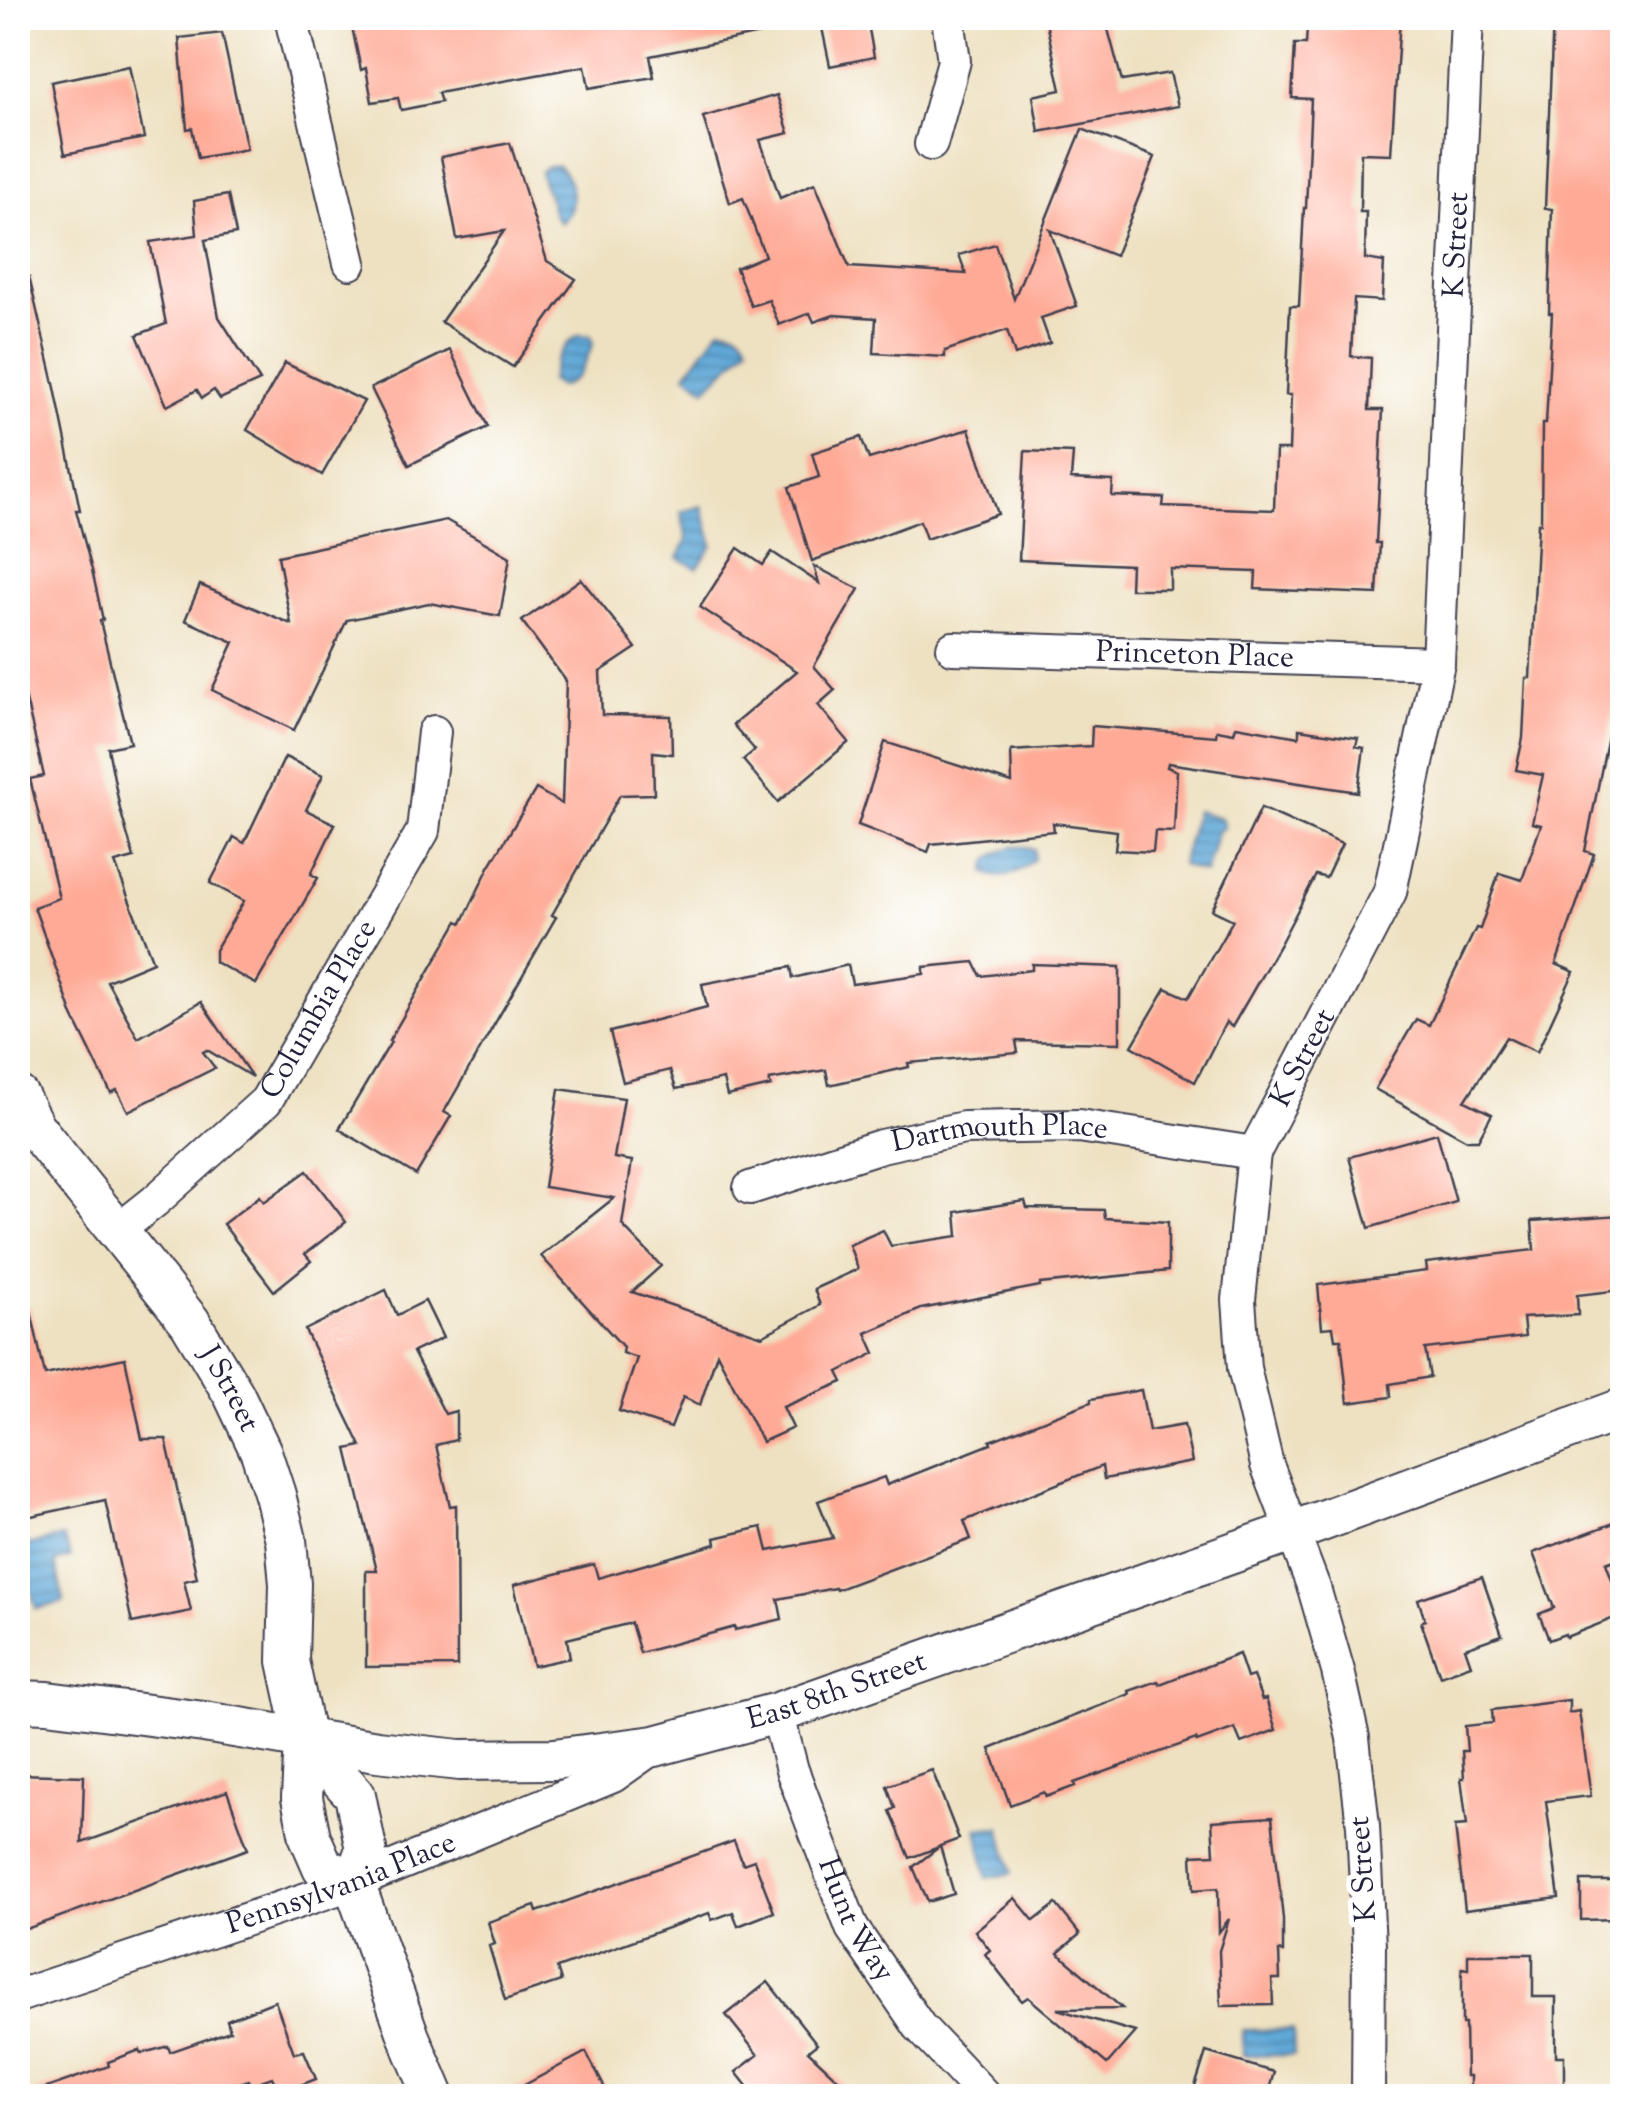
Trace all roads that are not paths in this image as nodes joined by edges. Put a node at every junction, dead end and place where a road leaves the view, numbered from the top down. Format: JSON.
{"nodes":[{"id":1,"x":291,"y":18,"type":"edge"},
{"id":2,"x":948,"y":18,"type":"edge"},
{"id":3,"x":1467,"y":18,"type":"edge"},
{"id":4,"x":932,"y":144,"type":"dead end"},
{"id":5,"x":350,"y":263,"type":"dead end"},
{"id":6,"x":954,"y":648,"type":"dead end"},
{"id":7,"x":1438,"y":664,"type":"junction"},
{"id":8,"x":434,"y":732,"type":"dead end"},
{"id":9,"x":18,"y":1096,"type":"edge"},
{"id":10,"x":1254,"y":1153,"type":"junction"},
{"id":11,"x":750,"y":1188,"type":"dead end"},
{"id":12,"x":116,"y":1232,"type":"junction"},
{"id":13,"x":1622,"y":1410,"type":"edge"},
{"id":14,"x":1292,"y":1532,"type":"junction"},
{"id":15,"x":18,"y":1701,"type":"edge"},
{"id":16,"x":777,"y":1713,"type":"junction"},
{"id":17,"x":305,"y":1740,"type":"junction"},
{"id":18,"x":655,"y":1746,"type":"junction"},
{"id":19,"x":354,"y":1883,"type":"junction"},
{"id":20,"x":18,"y":1996,"type":"edge"},
{"id":21,"x":434,"y":2096,"type":"edge"},
{"id":22,"x":985,"y":2096,"type":"edge"},
{"id":23,"x":1368,"y":2096,"type":"edge"}],
"edges":[{"from":1,"to":5,"type":"street"},
{"from":2,"to":4,"type":"street"},
{"from":3,"to":7,"type":"street","name":"K Street"},
{"from":6,"to":7,"type":"street","name":"Princeton Place"},
{"from":7,"to":10,"type":"street","name":"K Street"},
{"from":8,"to":12,"type":"street","name":"Columbia Place"},
{"from":9,"to":12,"type":"street","name":"J Street"},
{"from":10,"to":11,"type":"street","name":"Dartmouth Place"},
{"from":10,"to":14,"type":"street","name":"K Street"},
{"from":12,"to":17,"type":"street","name":"J Street"},
{"from":13,"to":14,"type":"street","name":"East 8th Street"},
{"from":14,"to":16,"type":"street","name":"East 8th Street"},
{"from":14,"to":23,"type":"street","name":"K Street"},
{"from":15,"to":17,"type":"street","name":"East 8th Street"},
{"from":16,"to":18,"type":"street","name":"East 8th Street"},
{"from":16,"to":22,"type":"street","name":"Hunt Way"},
{"from":17,"to":18,"type":"street","name":"East 8th Street"},
{"from":17,"to":19,"type":"street"},
{"from":18,"to":19,"type":"street","name":"Pennsylvania Place"},
{"from":19,"to":20,"type":"street","name":"Pennsylvania Place"},
{"from":19,"to":21,"type":"street"}]}
